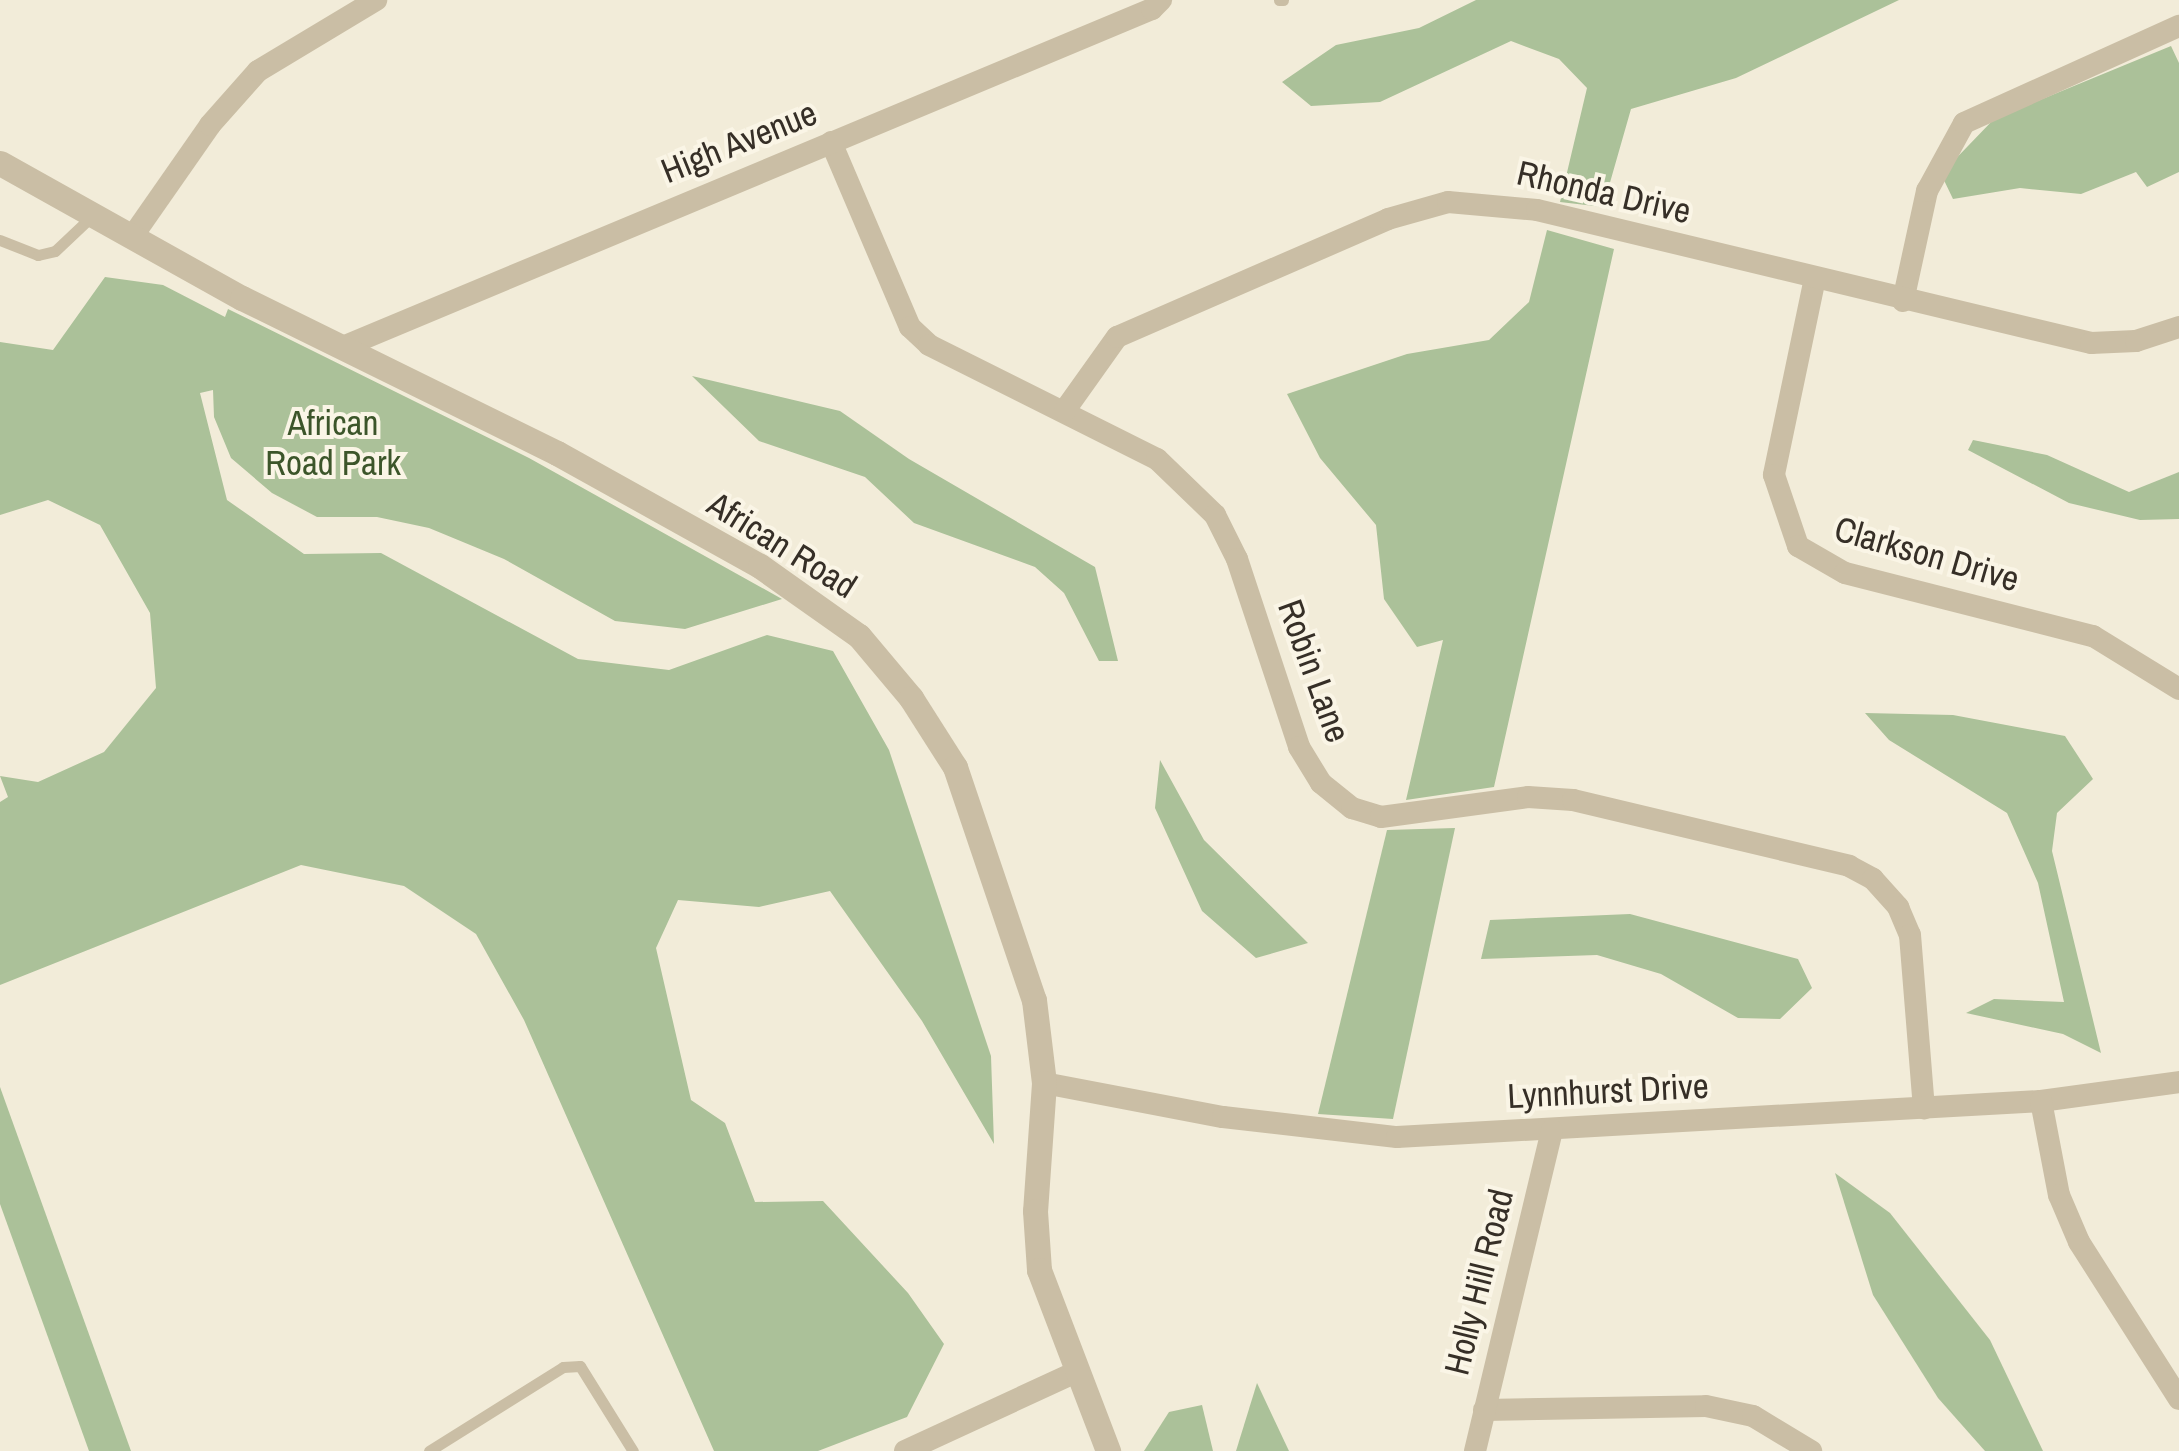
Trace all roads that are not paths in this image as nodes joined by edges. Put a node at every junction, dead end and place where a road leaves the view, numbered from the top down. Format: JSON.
{"nodes":[{"id":1,"x":376,"y":0,"type":"edge"},
{"id":2,"x":1161,"y":1,"type":"edge"},
{"id":3,"x":2179,"y":26,"type":"edge"},
{"id":4,"x":831,"y":142,"type":"junction"},
{"id":5,"x":0,"y":163,"type":"edge"},
{"id":6,"x":92,"y":215,"type":"junction"},
{"id":7,"x":132,"y":237,"type":"junction"},
{"id":8,"x":0,"y":240,"type":"edge"},
{"id":9,"x":1815,"y":278,"type":"junction"},
{"id":10,"x":1903,"y":301,"type":"junction"},
{"id":11,"x":2179,"y":327,"type":"edge"},
{"id":12,"x":344,"y":347,"type":"junction"},
{"id":13,"x":1065,"y":410,"type":"junction"},
{"id":14,"x":2179,"y":689,"type":"edge"},
{"id":15,"x":1044,"y":1082,"type":"junction"},
{"id":16,"x":2179,"y":1082,"type":"edge"},
{"id":17,"x":2041,"y":1101,"type":"junction"},
{"id":18,"x":1924,"y":1108,"type":"junction"},
{"id":19,"x":1552,"y":1130,"type":"junction"},
{"id":20,"x":2171,"y":1371,"type":"edge"},
{"id":21,"x":1074,"y":1372,"type":"junction"},
{"id":22,"x":2179,"y":1399,"type":"edge"},
{"id":23,"x":1484,"y":1410,"type":"junction"},
{"id":24,"x":429,"y":1451,"type":"edge"},
{"id":25,"x":633,"y":1451,"type":"edge"},
{"id":26,"x":905,"y":1451,"type":"edge"},
{"id":27,"x":1108,"y":1451,"type":"edge"},
{"id":28,"x":1476,"y":1451,"type":"edge"},
{"id":29,"x":1811,"y":1451,"type":"edge"}],
"edges":[{"from":1,"to":7,"type":"street"},
{"from":2,"to":4,"type":"street","name":"High Avenue"},
{"from":3,"to":10,"type":"street"},
{"from":4,"to":12,"type":"street","name":"High Avenue"},
{"from":4,"to":13,"type":"street","name":"Robin Lane"},
{"from":5,"to":6,"type":"street","name":"African Road"},
{"from":6,"to":7,"type":"street","name":"African Road"},
{"from":6,"to":8,"type":"lane"},
{"from":7,"to":12,"type":"street","name":"African Road"},
{"from":9,"to":10,"type":"street","name":"Rhonda Drive"},
{"from":9,"to":13,"type":"street","name":"Rhonda Drive"},
{"from":9,"to":14,"type":"street","name":"Clarkson Drive"},
{"from":10,"to":11,"type":"street","name":"Rhonda Drive"},
{"from":12,"to":15,"type":"street","name":"African Road"},
{"from":13,"to":18,"type":"street","name":"Robin Lane"},
{"from":15,"to":19,"type":"street","name":"Lynnhurst Drive"},
{"from":15,"to":21,"type":"street","name":"African Road"},
{"from":16,"to":17,"type":"street","name":"Lynnhurst Drive"},
{"from":17,"to":18,"type":"street","name":"Lynnhurst Drive"},
{"from":17,"to":20,"type":"street"},
{"from":18,"to":19,"type":"street","name":"Lynnhurst Drive"},
{"from":19,"to":23,"type":"street","name":"Holly Hill Road"},
{"from":20,"to":22,"type":"street"},
{"from":21,"to":26,"type":"street"},
{"from":21,"to":27,"type":"street","name":"African Road"},
{"from":23,"to":28,"type":"street","name":"Holly Hill Road"},
{"from":23,"to":29,"type":"street"},
{"from":24,"to":25,"type":"lane"}]}
